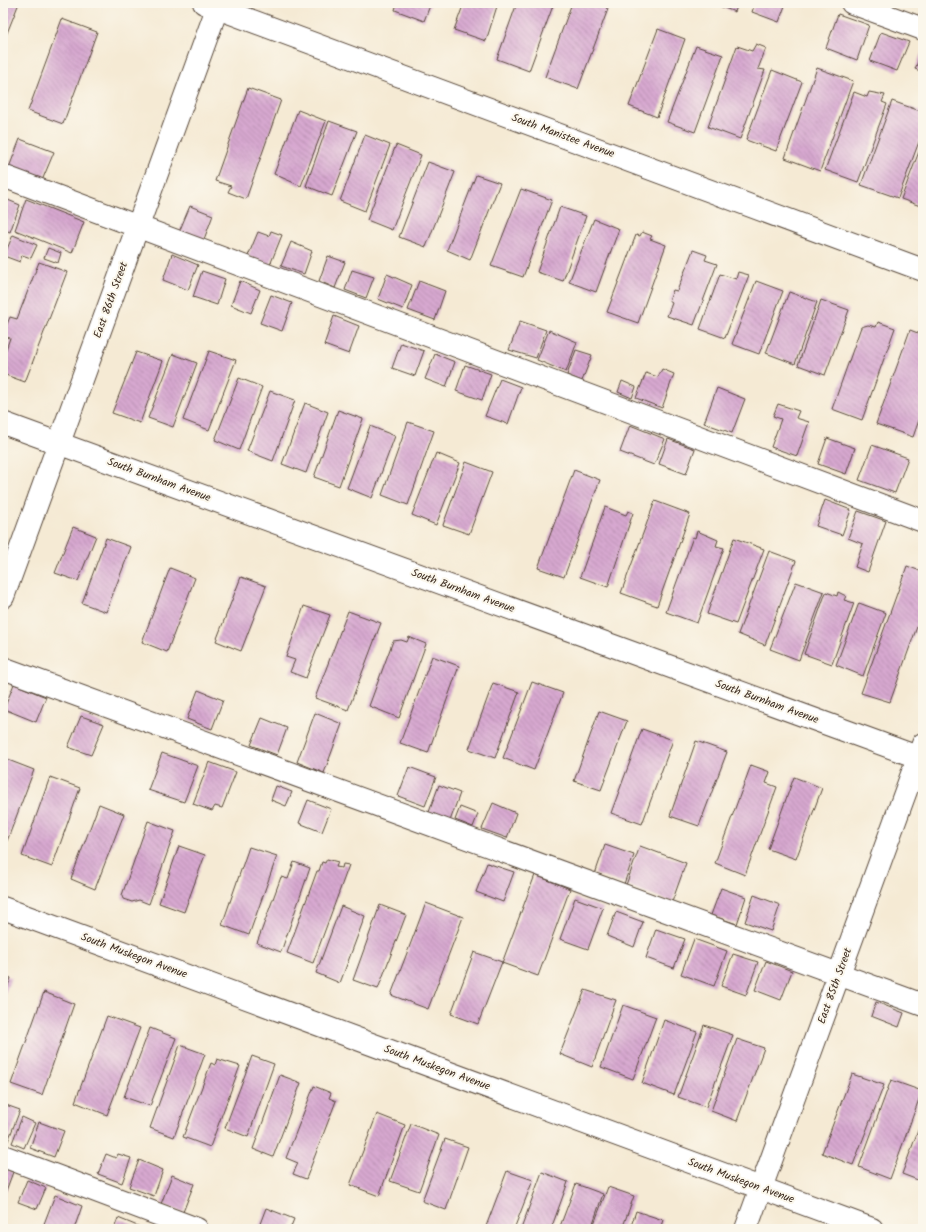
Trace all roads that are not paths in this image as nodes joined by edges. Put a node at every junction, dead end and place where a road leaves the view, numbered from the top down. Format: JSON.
{"nodes":[{"id":1,"x":852,"y":3,"type":"edge"},
{"id":2,"x":213,"y":5,"type":"edge"},
{"id":3,"x":923,"y":29,"type":"edge"},
{"id":4,"x":3,"y":176,"type":"edge"},
{"id":5,"x":138,"y":225,"type":"junction"},
{"id":6,"x":923,"y":270,"type":"edge"},
{"id":7,"x":3,"y":423,"type":"edge"},
{"id":8,"x":59,"y":443,"type":"junction"},
{"id":9,"x":923,"y":521,"type":"edge"},
{"id":10,"x":3,"y":597,"type":"edge"},
{"id":11,"x":3,"y":668,"type":"edge"},
{"id":12,"x":921,"y":753,"type":"edge"},
{"id":13,"x":3,"y":908,"type":"edge"},
{"id":14,"x":839,"y":975,"type":"junction"},
{"id":15,"x":923,"y":1005,"type":"edge"},
{"id":16,"x":3,"y":1156,"type":"edge"},
{"id":17,"x":761,"y":1188,"type":"junction"},
{"id":18,"x":197,"y":1229,"type":"edge"},
{"id":19,"x":746,"y":1229,"type":"edge"},
{"id":20,"x":872,"y":1229,"type":"edge"}],
"edges":[{"from":1,"to":3,"type":"street"},
{"from":2,"to":5,"type":"street","name":"East 86th Street"},
{"from":2,"to":6,"type":"street","name":"South Manistee Avenue"},
{"from":4,"to":5,"type":"street"},
{"from":5,"to":8,"type":"street","name":"East 86th Street"},
{"from":5,"to":9,"type":"street"},
{"from":7,"to":8,"type":"street","name":"South Burnham Avenue"},
{"from":8,"to":10,"type":"street","name":"East 86th Street"},
{"from":8,"to":12,"type":"street","name":"South Burnham Avenue"},
{"from":11,"to":14,"type":"street"},
{"from":12,"to":14,"type":"street","name":"East 85th Street"},
{"from":13,"to":17,"type":"street","name":"South Muskegon Avenue"},
{"from":14,"to":15,"type":"street"},
{"from":14,"to":17,"type":"street","name":"East 85th Street"},
{"from":16,"to":18,"type":"street"},
{"from":17,"to":19,"type":"street","name":"East 85th Street"},
{"from":17,"to":20,"type":"street","name":"South Muskegon Avenue"}]}
